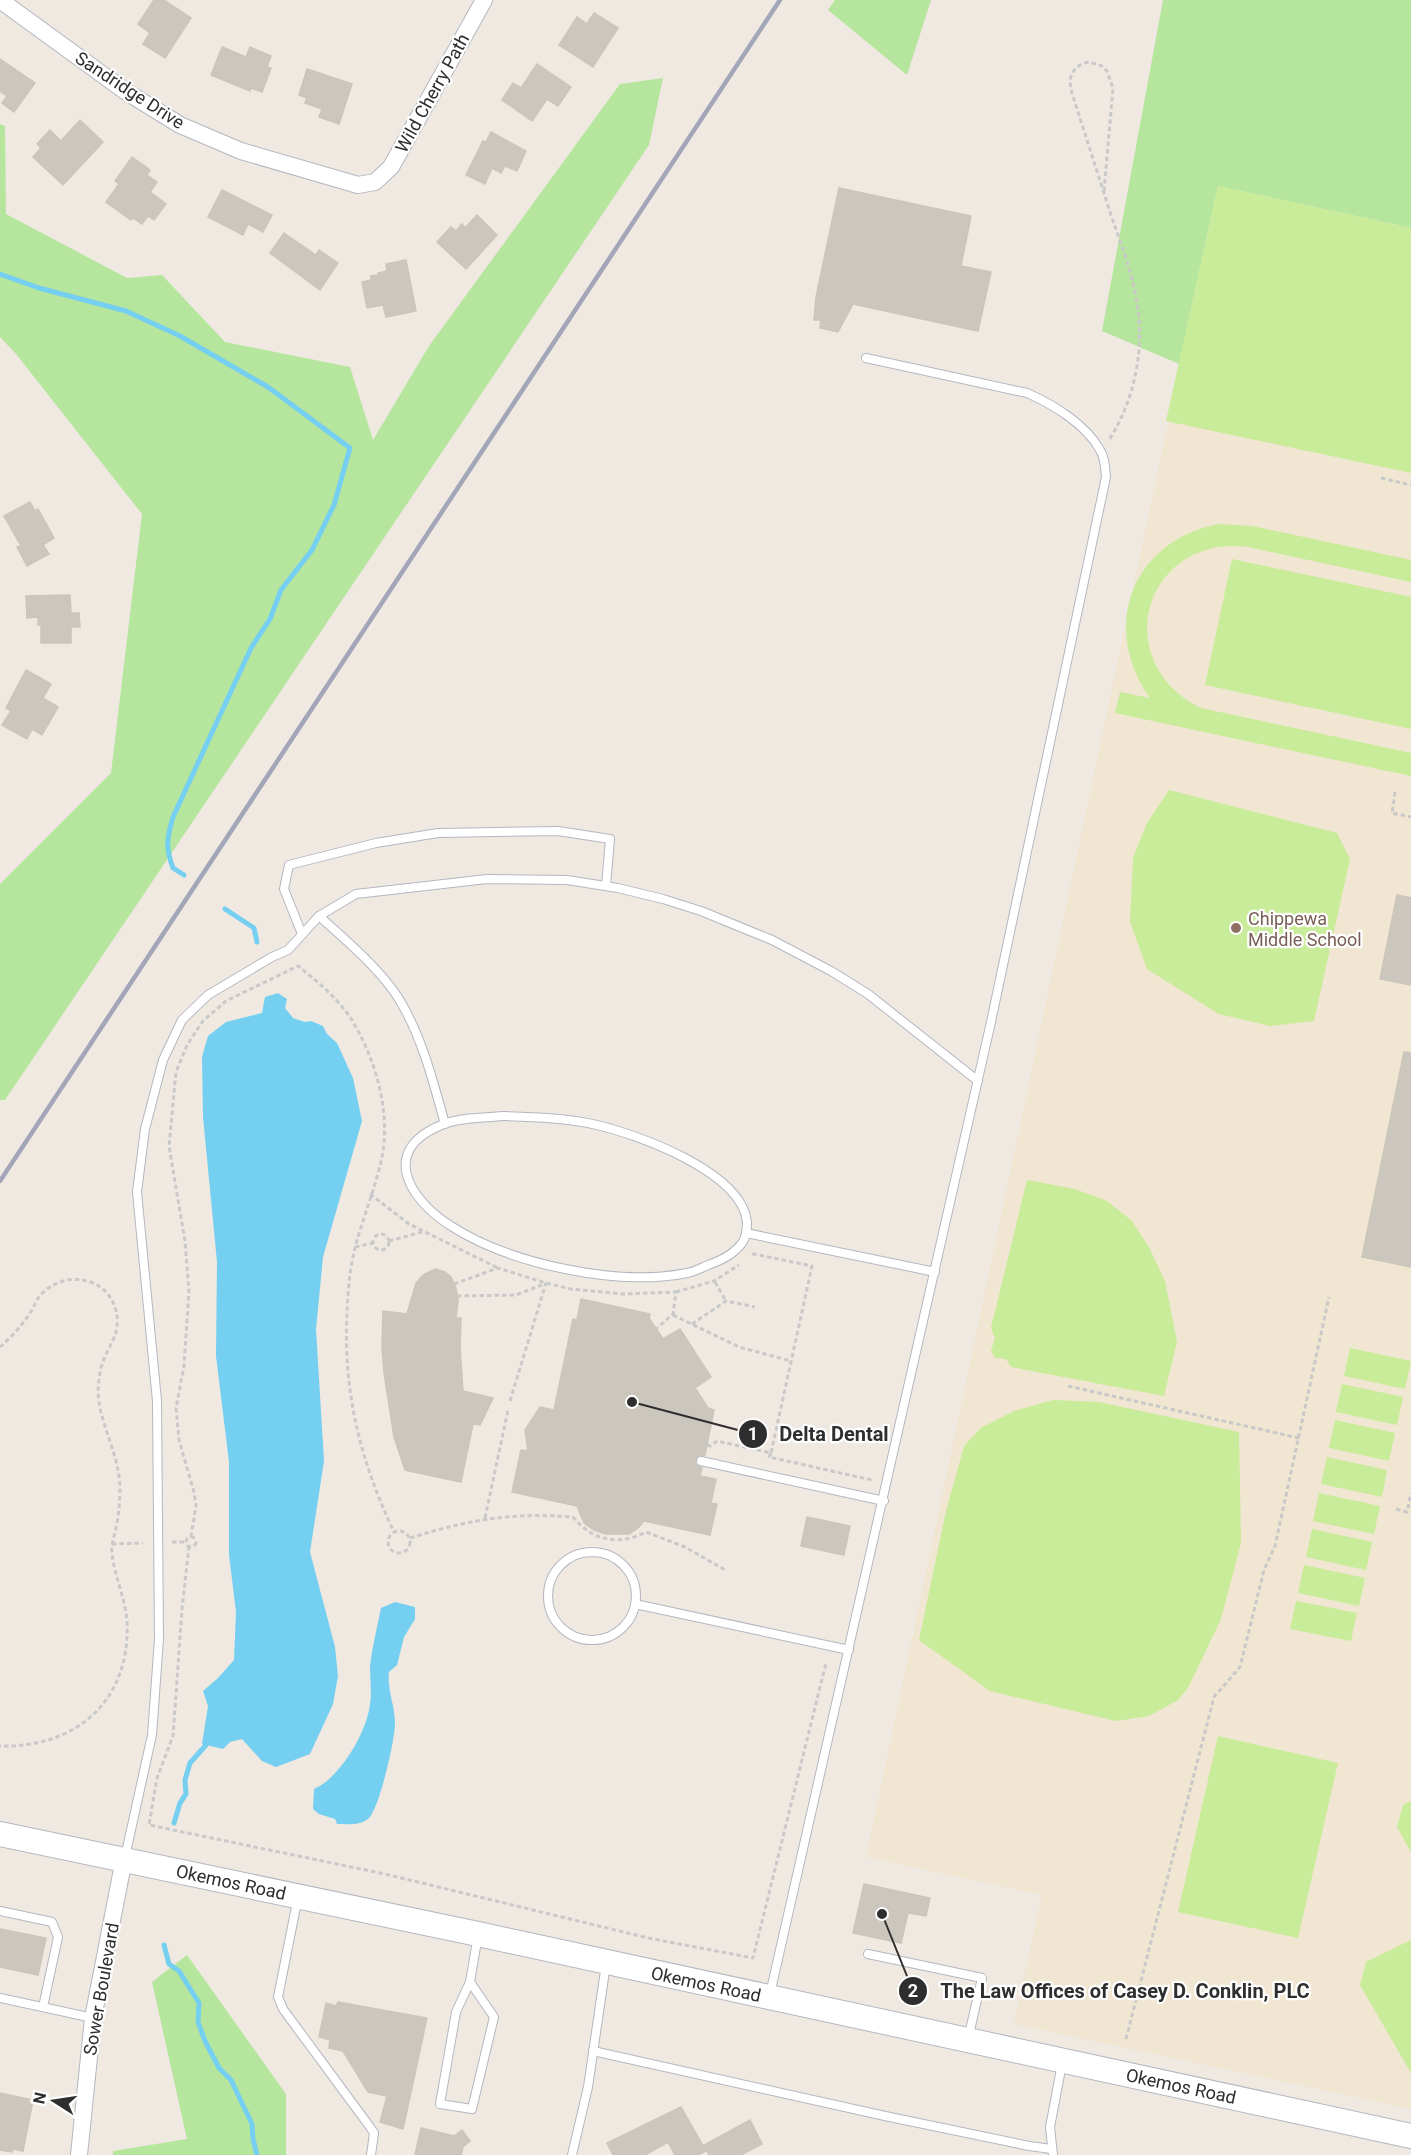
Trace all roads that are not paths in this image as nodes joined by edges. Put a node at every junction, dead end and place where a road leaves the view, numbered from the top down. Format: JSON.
{"nodes":[{"id":1,"x":0,"y":0,"type":"edge"},
{"id":2,"x":484,"y":0,"type":"edge"},
{"id":3,"x":375,"y":182,"type":"joint"},
{"id":4,"x":866,"y":358,"type":"dead end"},
{"id":5,"x":606,"y":886,"type":"junction"},
{"id":6,"x":318,"y":916,"type":"junction"},
{"id":7,"x":303,"y":934,"type":"junction"},
{"id":8,"x":978,"y":1081,"type":"junction"},
{"id":9,"x":445,"y":1124,"type":"junction"},
{"id":10,"x":746,"y":1233,"type":"junction"},
{"id":11,"x":935,"y":1272,"type":"junction"},
{"id":12,"x":701,"y":1461,"type":"dead end"},
{"id":13,"x":884,"y":1501,"type":"junction"},
{"id":14,"x":635,"y":1604,"type":"junction"},
{"id":15,"x":849,"y":1650,"type":"junction"},
{"id":16,"x":0,"y":1834,"type":"edge"},
{"id":17,"x":124,"y":1859,"type":"junction"},
{"id":18,"x":298,"y":1897,"type":"junction"},
{"id":19,"x":0,"y":1911,"type":"edge"},
{"id":20,"x":478,"y":1934,"type":"junction"},
{"id":21,"x":868,"y":1954,"type":"dead end"},
{"id":22,"x":606,"y":1962,"type":"junction"},
{"id":23,"x":470,"y":1982,"type":"junction"},
{"id":24,"x":770,"y":1997,"type":"junction"},
{"id":25,"x":0,"y":1998,"type":"edge"},
{"id":26,"x":43,"y":2007,"type":"junction"},
{"id":27,"x":93,"y":2018,"type":"junction"},
{"id":28,"x":968,"y":2040,"type":"junction"},
{"id":29,"x":593,"y":2051,"type":"junction"},
{"id":30,"x":1062,"y":2061,"type":"junction"},
{"id":31,"x":1411,"y":2136,"type":"edge"},
{"id":32,"x":1053,"y":2152,"type":"edge"},
{"id":33,"x":79,"y":2155,"type":"edge"},
{"id":34,"x":371,"y":2155,"type":"edge"},
{"id":35,"x":572,"y":2155,"type":"edge"}],
"edges":[{"from":1,"to":3,"type":"street","name":"Sandridge Drive"},
{"from":2,"to":3,"type":"street","name":"Wild Cherry Path"},
{"from":4,"to":8,"type":"lane"},
{"from":5,"to":6,"type":"lane"},
{"from":5,"to":7,"type":"lane"},
{"from":5,"to":8,"type":"lane"},
{"from":6,"to":7,"type":"lane"},
{"from":6,"to":9,"type":"lane"},
{"from":7,"to":17,"type":"lane"},
{"from":8,"to":11,"type":"lane"},
{"from":9,"to":10,"type":"lane"},
{"from":9,"to":10,"type":"lane"},
{"from":10,"to":11,"type":"lane"},
{"from":11,"to":13,"type":"lane"},
{"from":12,"to":13,"type":"lane"},
{"from":13,"to":15,"type":"lane"},
{"from":14,"to":14,"type":"lane"},
{"from":14,"to":15,"type":"lane"},
{"from":15,"to":24,"type":"lane"},
{"from":16,"to":17,"type":"main road","name":"Okemos Road"},
{"from":17,"to":18,"type":"main road","name":"Okemos Road"},
{"from":17,"to":27,"type":"street","name":"Sower Boulevard"},
{"from":18,"to":20,"type":"main road","name":"Okemos Road"},
{"from":18,"to":34,"type":"lane"},
{"from":19,"to":26,"type":"lane"},
{"from":20,"to":22,"type":"main road","name":"Okemos Road"},
{"from":20,"to":23,"type":"lane"},
{"from":21,"to":28,"type":"lane"},
{"from":22,"to":24,"type":"main road","name":"Okemos Road"},
{"from":22,"to":29,"type":"lane"},
{"from":23,"to":23,"type":"lane"},
{"from":24,"to":28,"type":"main road","name":"Okemos Road"},
{"from":25,"to":26,"type":"lane"},
{"from":26,"to":27,"type":"lane"},
{"from":27,"to":33,"type":"street","name":"Sower Boulevard"},
{"from":28,"to":30,"type":"main road","name":"Okemos Road"},
{"from":29,"to":32,"type":"lane"},
{"from":29,"to":35,"type":"lane"},
{"from":30,"to":31,"type":"main road","name":"Okemos Road"},
{"from":30,"to":32,"type":"lane"}]}
